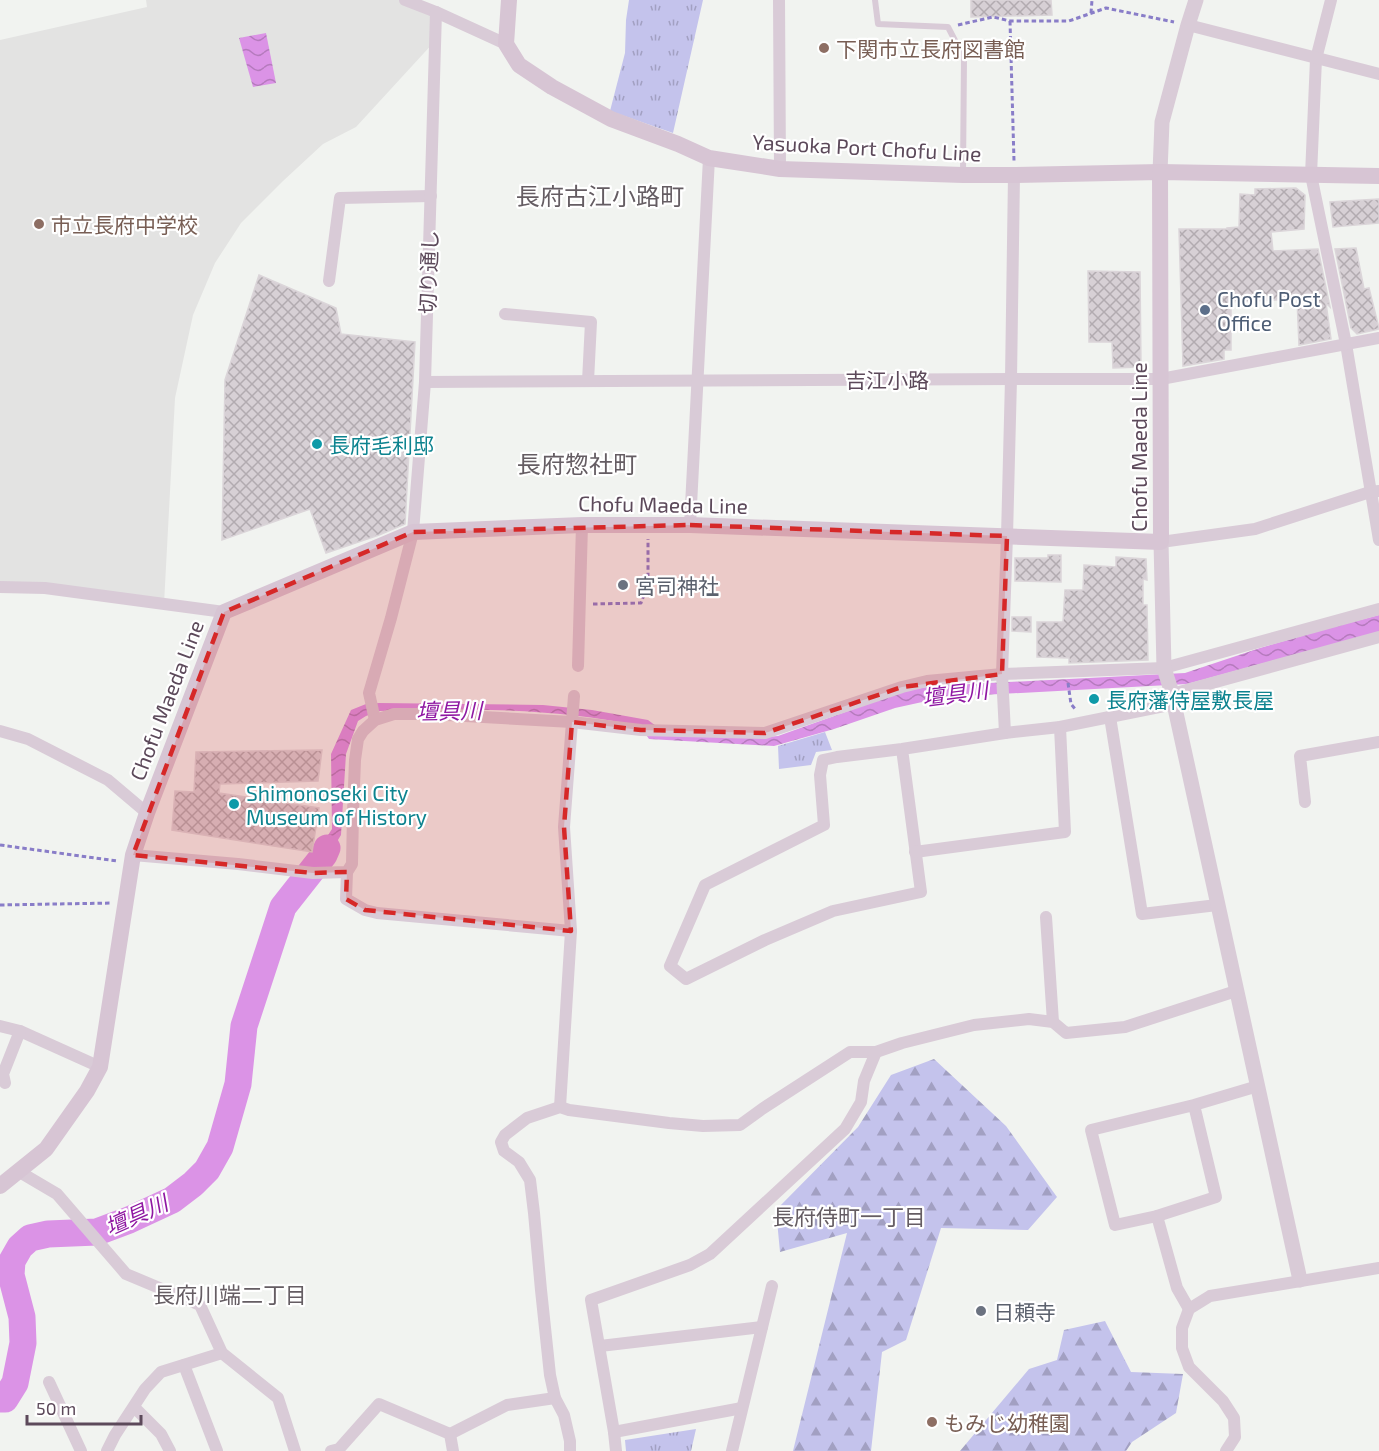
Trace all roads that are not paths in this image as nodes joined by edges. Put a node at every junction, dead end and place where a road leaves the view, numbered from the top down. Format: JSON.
{"nodes":[{"id":1,"x":405,"y":0,"type":"edge"},
{"id":2,"x":508,"y":0,"type":"edge"},
{"id":3,"x":779,"y":0,"type":"edge"},
{"id":4,"x":875,"y":0,"type":"edge"},
{"id":5,"x":1196,"y":0,"type":"edge"},
{"id":6,"x":1331,"y":0,"type":"edge"},
{"id":7,"x":436,"y":12,"type":"junction"},
{"id":8,"x":1188,"y":25,"type":"junction"},
{"id":9,"x":506,"y":44,"type":"junction"},
{"id":10,"x":1316,"y":59,"type":"junction"},
{"id":11,"x":1379,"y":74,"type":"edge"},
{"id":12,"x":709,"y":158,"type":"junction"},
{"id":13,"x":780,"y":170,"type":"junction"},
{"id":14,"x":1160,"y":172,"type":"junction"},
{"id":15,"x":963,"y":175,"type":"junction"},
{"id":16,"x":1014,"y":175,"type":"junction"},
{"id":17,"x":1311,"y":175,"type":"junction"},
{"id":18,"x":1379,"y":176,"type":"edge"},
{"id":19,"x":431,"y":196,"type":"junction"},
{"id":20,"x":328,"y":281,"type":"dead end"},
{"id":21,"x":505,"y":314,"type":"dead end"},
{"id":22,"x":1379,"y":338,"type":"edge"},
{"id":23,"x":1346,"y":344,"type":"junction"},
{"id":24,"x":1011,"y":379,"type":"junction"},
{"id":25,"x":699,"y":380,"type":"junction"},
{"id":26,"x":1161,"y":380,"type":"junction"},
{"id":27,"x":588,"y":381,"type":"junction"},
{"id":28,"x":425,"y":382,"type":"junction"},
{"id":29,"x":1375,"y":491,"type":"edge"},
{"id":30,"x":582,"y":525,"type":"junction"},
{"id":31,"x":690,"y":525,"type":"junction"},
{"id":32,"x":413,"y":532,"type":"junction"},
{"id":33,"x":1007,"y":536,"type":"junction"},
{"id":34,"x":1379,"y":540,"type":"edge"},
{"id":35,"x":1161,"y":542,"type":"junction"},
{"id":36,"x":0,"y":587,"type":"edge"},
{"id":37,"x":1379,"y":609,"type":"edge"},
{"id":38,"x":224,"y":612,"type":"junction"},
{"id":39,"x":1379,"y":637,"type":"edge"},
{"id":40,"x":578,"y":666,"type":"dead end"},
{"id":41,"x":1002,"y":677,"type":"junction"},
{"id":42,"x":1169,"y":685,"type":"junction"},
{"id":43,"x":573,"y":710,"type":"junction"},
{"id":44,"x":1110,"y":717,"type":"junction"},
{"id":45,"x":375,"y":720,"type":"junction"},
{"id":46,"x":1059,"y":727,"type":"junction"},
{"id":47,"x":0,"y":731,"type":"edge"},
{"id":48,"x":1005,"y":733,"type":"junction"},
{"id":49,"x":1379,"y":742,"type":"edge"},
{"id":50,"x":902,"y":749,"type":"junction"},
{"id":51,"x":1305,"y":802,"type":"dead end"},
{"id":52,"x":147,"y":813,"type":"junction"},
{"id":53,"x":915,"y":852,"type":"junction"},
{"id":54,"x":132,"y":859,"type":"junction"},
{"id":55,"x":347,"y":872,"type":"junction"},
{"id":56,"x":1217,"y":905,"type":"junction"},
{"id":57,"x":1046,"y":917,"type":"dead end"},
{"id":58,"x":571,"y":931,"type":"junction"},
{"id":59,"x":1236,"y":991,"type":"junction"},
{"id":60,"x":1053,"y":1022,"type":"junction"},
{"id":61,"x":0,"y":1026,"type":"edge"},
{"id":62,"x":20,"y":1031,"type":"junction"},
{"id":63,"x":876,"y":1052,"type":"junction"},
{"id":64,"x":100,"y":1067,"type":"junction"},
{"id":65,"x":5,"y":1083,"type":"dead end"},
{"id":66,"x":1258,"y":1086,"type":"junction"},
{"id":67,"x":1194,"y":1105,"type":"junction"},
{"id":68,"x":560,"y":1107,"type":"junction"},
{"id":69,"x":18,"y":1171,"type":"junction"},
{"id":70,"x":0,"y":1186,"type":"edge"},
{"id":71,"x":1157,"y":1216,"type":"junction"},
{"id":72,"x":1379,"y":1268,"type":"edge"},
{"id":73,"x":1300,"y":1280,"type":"junction"},
{"id":74,"x":772,"y":1286,"type":"dead end"},
{"id":75,"x":1189,"y":1309,"type":"junction"},
{"id":76,"x":762,"y":1327,"type":"junction"},
{"id":77,"x":600,"y":1346,"type":"junction"},
{"id":78,"x":222,"y":1353,"type":"junction"},
{"id":79,"x":184,"y":1365,"type":"junction"},
{"id":80,"x":49,"y":1382,"type":"dead end"},
{"id":81,"x":555,"y":1398,"type":"junction"},
{"id":82,"x":134,"y":1407,"type":"junction"},
{"id":83,"x":742,"y":1408,"type":"junction"},
{"id":84,"x":614,"y":1432,"type":"junction"},
{"id":85,"x":450,"y":1434,"type":"junction"},
{"id":86,"x":336,"y":1450,"type":"edge"},
{"id":87,"x":81,"y":1451,"type":"edge"},
{"id":88,"x":106,"y":1451,"type":"edge"},
{"id":89,"x":170,"y":1451,"type":"edge"},
{"id":90,"x":217,"y":1451,"type":"edge"},
{"id":91,"x":295,"y":1451,"type":"edge"},
{"id":92,"x":453,"y":1451,"type":"edge"},
{"id":93,"x":570,"y":1451,"type":"edge"},
{"id":94,"x":616,"y":1451,"type":"edge"},
{"id":95,"x":732,"y":1451,"type":"edge"},
{"id":96,"x":1226,"y":1451,"type":"edge"}],
"edges":[{"from":1,"to":7,"type":"street"},
{"from":2,"to":9,"type":"main road"},
{"from":3,"to":13,"type":"street"},
{"from":4,"to":15,"type":"lane"},
{"from":5,"to":8,"type":"street"},
{"from":6,"to":10,"type":"street"},
{"from":7,"to":9,"type":"street"},
{"from":7,"to":19,"type":"street","name":"切り通し"},
{"from":8,"to":10,"type":"street"},
{"from":8,"to":14,"type":"street"},
{"from":9,"to":12,"type":"main road","name":"Yasuoka Port Chofu Line"},
{"from":10,"to":11,"type":"street"},
{"from":10,"to":17,"type":"street"},
{"from":12,"to":13,"type":"main road","name":"Yasuoka Port Chofu Line"},
{"from":12,"to":25,"type":"street"},
{"from":13,"to":15,"type":"main road","name":"Yasuoka Port Chofu Line"},
{"from":14,"to":16,"type":"main road","name":"Yasuoka Port Chofu Line"},
{"from":14,"to":17,"type":"main road"},
{"from":14,"to":26,"type":"main road","name":"Chofu Maeda Line"},
{"from":15,"to":16,"type":"main road","name":"Yasuoka Port Chofu Line"},
{"from":16,"to":24,"type":"street"},
{"from":17,"to":18,"type":"main road"},
{"from":17,"to":23,"type":"street"},
{"from":19,"to":20,"type":"street"},
{"from":19,"to":28,"type":"street","name":"切り通し"},
{"from":21,"to":27,"type":"street"},
{"from":22,"to":23,"type":"street","name":"吉江小路"},
{"from":23,"to":26,"type":"street","name":"吉江小路"},
{"from":23,"to":29,"type":"street"},
{"from":24,"to":25,"type":"street","name":"吉江小路"},
{"from":24,"to":26,"type":"street","name":"吉江小路"},
{"from":24,"to":33,"type":"street"},
{"from":25,"to":27,"type":"street","name":"吉江小路"},
{"from":25,"to":31,"type":"street"},
{"from":26,"to":35,"type":"main road","name":"Chofu Maeda Line"},
{"from":27,"to":28,"type":"street","name":"吉江小路"},
{"from":28,"to":32,"type":"street","name":"切り通し"},
{"from":29,"to":34,"type":"street"},
{"from":29,"to":35,"type":"street"},
{"from":30,"to":31,"type":"main road","name":"Chofu Maeda Line"},
{"from":30,"to":32,"type":"main road","name":"Chofu Maeda Line"},
{"from":30,"to":40,"type":"street"},
{"from":31,"to":33,"type":"main road","name":"Chofu Maeda Line"},
{"from":32,"to":38,"type":"main road","name":"Chofu Maeda Line"},
{"from":32,"to":45,"type":"street","name":"切り通し"},
{"from":33,"to":35,"type":"main road","name":"Chofu Maeda Line"},
{"from":33,"to":41,"type":"street"},
{"from":35,"to":42,"type":"street"},
{"from":36,"to":38,"type":"street"},
{"from":37,"to":42,"type":"street"},
{"from":38,"to":52,"type":"main road","name":"Chofu Maeda Line"},
{"from":39,"to":42,"type":"street"},
{"from":41,"to":42,"type":"street"},
{"from":41,"to":43,"type":"street"},
{"from":41,"to":48,"type":"street"},
{"from":42,"to":44,"type":"street"},
{"from":42,"to":56,"type":"street"},
{"from":43,"to":45,"type":"street"},
{"from":43,"to":58,"type":"street"},
{"from":44,"to":46,"type":"street"},
{"from":44,"to":56,"type":"street"},
{"from":45,"to":55,"type":"street"},
{"from":46,"to":48,"type":"street"},
{"from":46,"to":53,"type":"street"},
{"from":47,"to":52,"type":"street"},
{"from":48,"to":50,"type":"street"},
{"from":49,"to":51,"type":"street"},
{"from":50,"to":53,"type":"street"},
{"from":50,"to":53,"type":"street"},
{"from":52,"to":54,"type":"main road","name":"Chofu Maeda Line"},
{"from":54,"to":55,"type":"street"},
{"from":54,"to":64,"type":"main road","name":"Chofu Maeda Line"},
{"from":55,"to":58,"type":"street"},
{"from":56,"to":59,"type":"street"},
{"from":57,"to":60,"type":"street"},
{"from":58,"to":68,"type":"street"},
{"from":59,"to":60,"type":"street"},
{"from":59,"to":66,"type":"street"},
{"from":60,"to":63,"type":"street"},
{"from":61,"to":62,"type":"street"},
{"from":62,"to":64,"type":"street"},
{"from":62,"to":65,"type":"street"},
{"from":63,"to":68,"type":"street"},
{"from":63,"to":77,"type":"street"},
{"from":64,"to":69,"type":"main road","name":"Chofu Maeda Line"},
{"from":66,"to":67,"type":"street"},
{"from":66,"to":73,"type":"street"},
{"from":67,"to":71,"type":"street"},
{"from":67,"to":71,"type":"street"},
{"from":68,"to":81,"type":"street"},
{"from":69,"to":70,"type":"main road","name":"Chofu Maeda Line"},
{"from":69,"to":78,"type":"street"},
{"from":71,"to":75,"type":"street"},
{"from":72,"to":73,"type":"street"},
{"from":73,"to":75,"type":"street"},
{"from":74,"to":76,"type":"street"},
{"from":75,"to":96,"type":"street"},
{"from":76,"to":77,"type":"street"},
{"from":76,"to":83,"type":"street"},
{"from":77,"to":84,"type":"street"},
{"from":78,"to":79,"type":"street"},
{"from":78,"to":91,"type":"street"},
{"from":79,"to":82,"type":"street"},
{"from":79,"to":90,"type":"street"},
{"from":80,"to":87,"type":"street"},
{"from":81,"to":85,"type":"street"},
{"from":81,"to":93,"type":"street"},
{"from":82,"to":88,"type":"street"},
{"from":82,"to":89,"type":"street"},
{"from":83,"to":84,"type":"street"},
{"from":83,"to":95,"type":"street"},
{"from":84,"to":94,"type":"street"},
{"from":85,"to":86,"type":"street"},
{"from":85,"to":92,"type":"street"}]}
